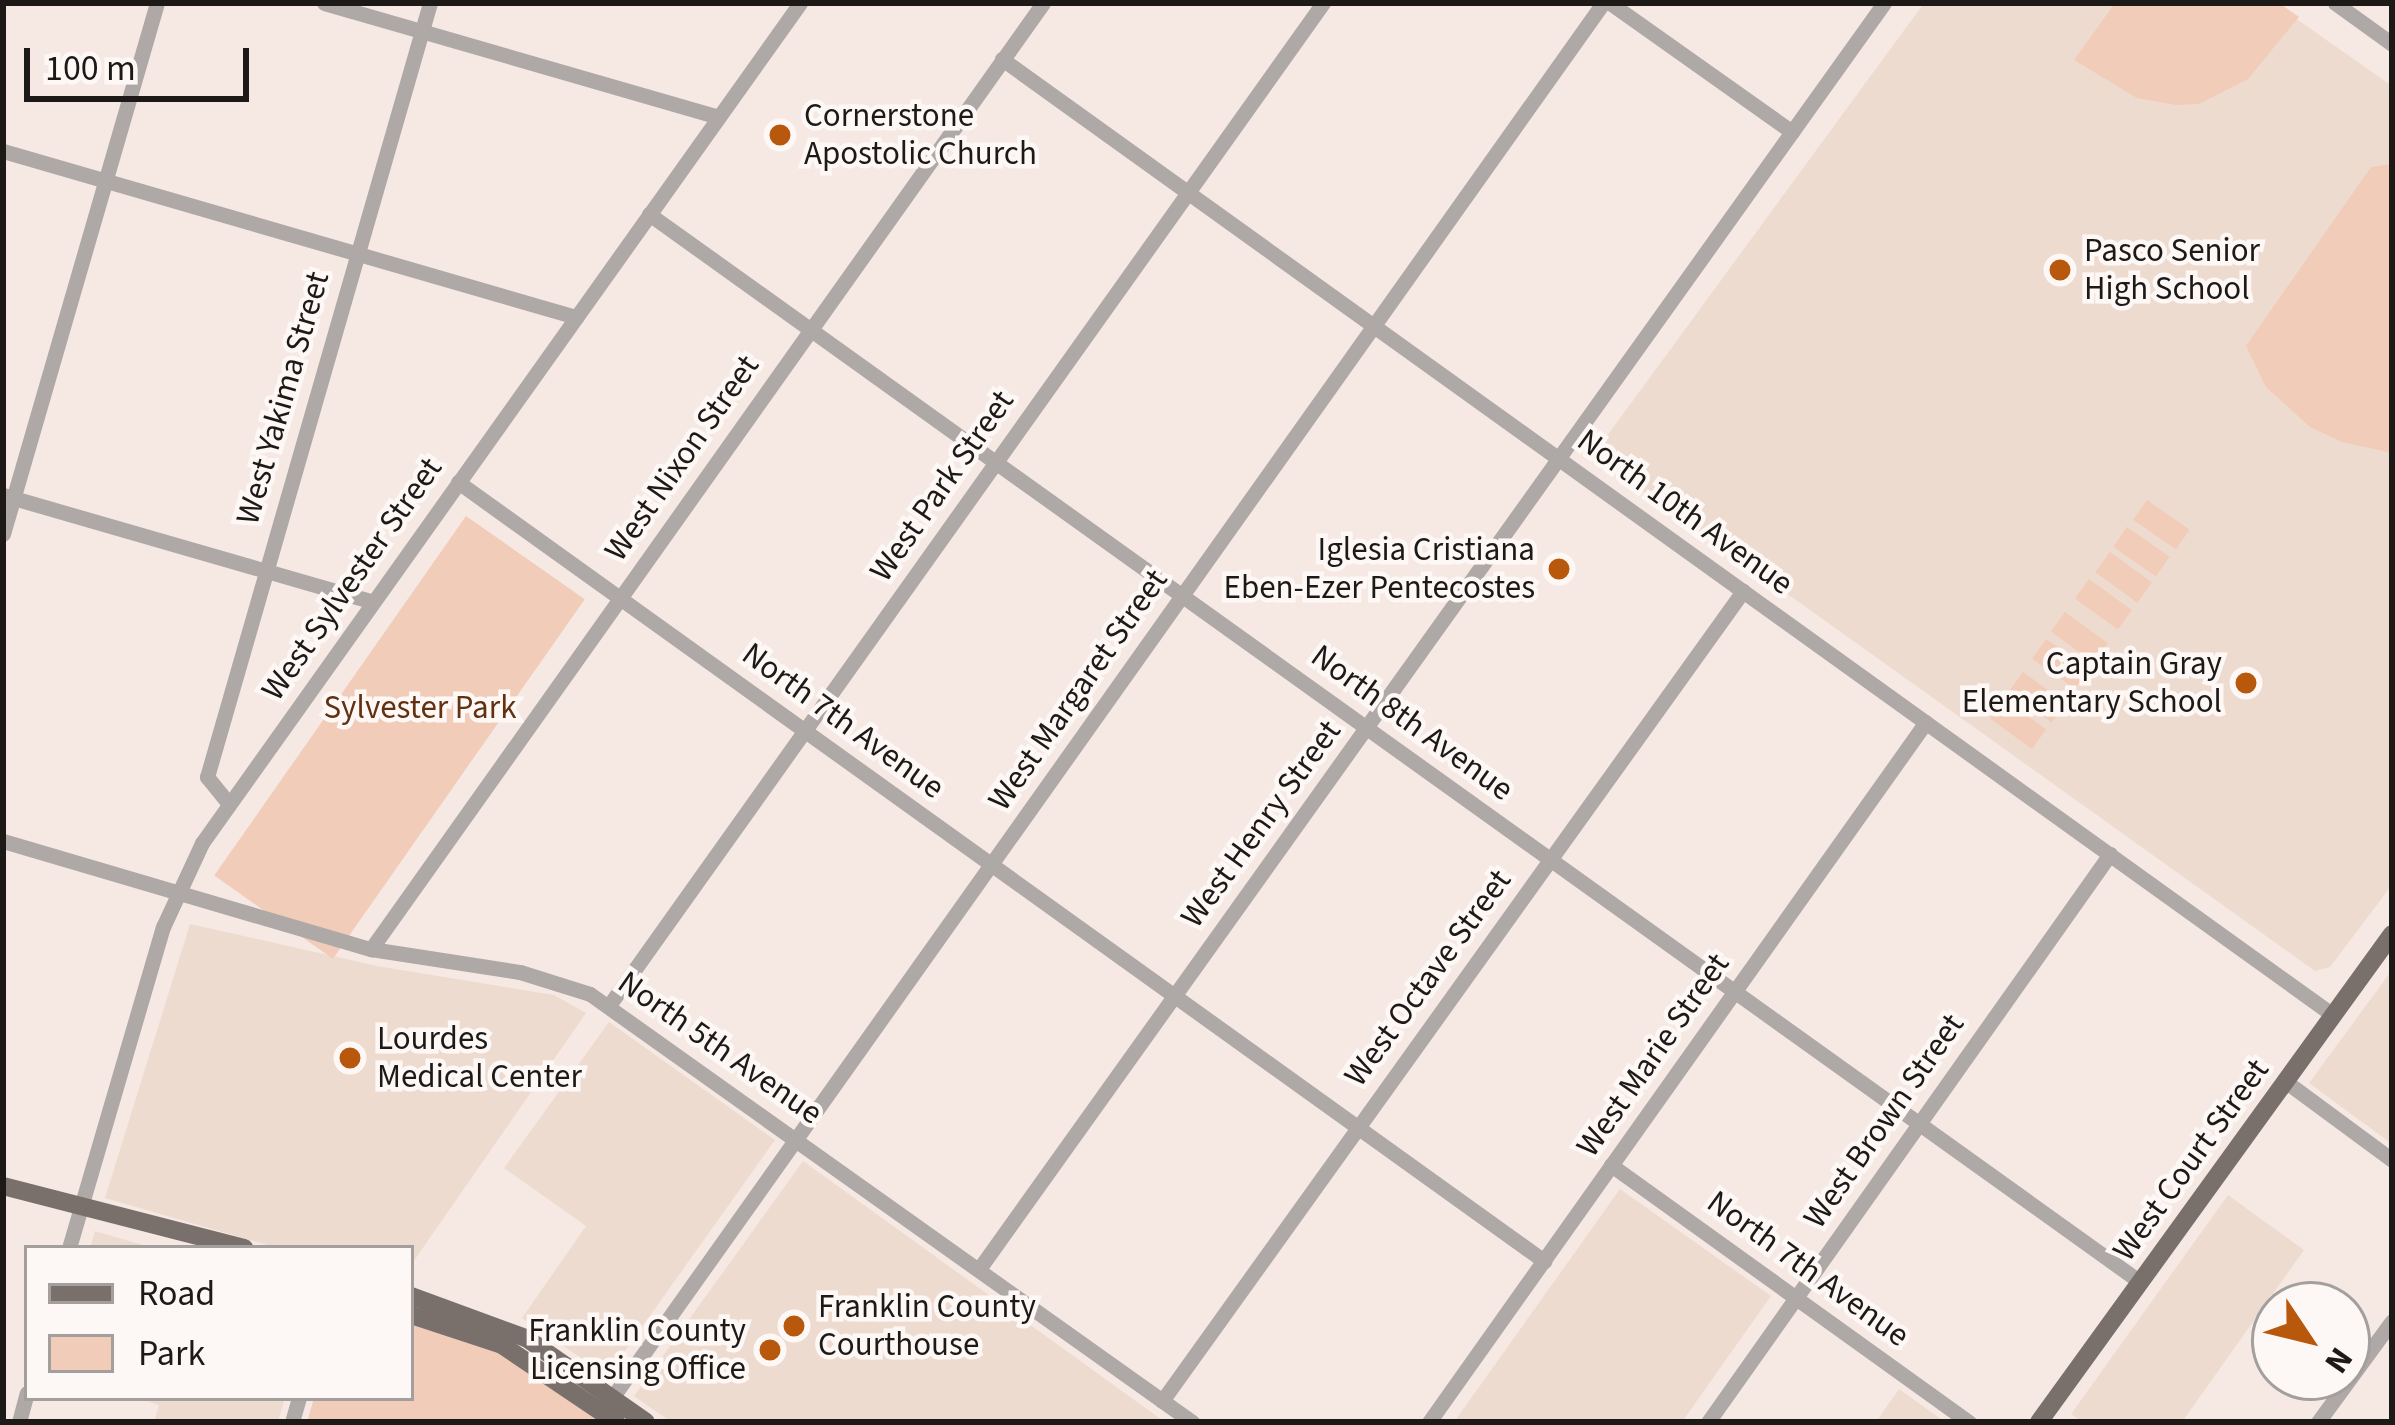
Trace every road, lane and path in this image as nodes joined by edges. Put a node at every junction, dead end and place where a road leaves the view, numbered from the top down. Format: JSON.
{"nodes":[{"id":1,"x":157,"y":3,"type":"edge"},
{"id":2,"x":324,"y":3,"type":"edge"},
{"id":3,"x":430,"y":3,"type":"edge"},
{"id":4,"x":800,"y":3,"type":"edge"},
{"id":5,"x":1043,"y":3,"type":"edge"},
{"id":6,"x":1323,"y":3,"type":"edge"},
{"id":7,"x":1606,"y":3,"type":"edge"},
{"id":8,"x":1884,"y":3,"type":"edge"},
{"id":9,"x":2347,"y":6,"type":"edge"},
{"id":10,"x":422,"y":32,"type":"junction"},
{"id":11,"x":2392,"y":44,"type":"edge"},
{"id":12,"x":1002,"y":59,"type":"junction"},
{"id":13,"x":718,"y":117,"type":"junction"},
{"id":14,"x":1792,"y":132,"type":"junction"},
{"id":15,"x":3,"y":151,"type":"edge"},
{"id":16,"x":105,"y":181,"type":"junction"},
{"id":17,"x":1189,"y":192,"type":"junction"},
{"id":18,"x":650,"y":214,"type":"junction"},
{"id":19,"x":357,"y":253,"type":"junction"},
{"id":20,"x":576,"y":316,"type":"junction"},
{"id":21,"x":1374,"y":326,"type":"junction"},
{"id":22,"x":811,"y":329,"type":"junction"},
{"id":23,"x":1558,"y":458,"type":"junction"},
{"id":24,"x":996,"y":462,"type":"junction"},
{"id":25,"x":458,"y":482,"type":"junction"},
{"id":26,"x":8,"y":496,"type":"edge"},
{"id":27,"x":3,"y":534,"type":"edge"},
{"id":28,"x":264,"y":570,"type":"junction"},
{"id":29,"x":1744,"y":591,"type":"junction"},
{"id":30,"x":1182,"y":595,"type":"junction"},
{"id":31,"x":620,"y":598,"type":"junction"},
{"id":32,"x":373,"y":602,"type":"junction"},
{"id":33,"x":1926,"y":722,"type":"junction"},
{"id":34,"x":1366,"y":728,"type":"junction"},
{"id":35,"x":805,"y":730,"type":"junction"},
{"id":36,"x":229,"y":804,"type":"junction"},
{"id":37,"x":3,"y":841,"type":"edge"},
{"id":38,"x":2110,"y":854,"type":"junction"},
{"id":39,"x":1551,"y":860,"type":"junction"},
{"id":40,"x":991,"y":864,"type":"junction"},
{"id":41,"x":176,"y":892,"type":"junction"},
{"id":42,"x":2392,"y":934,"type":"edge"},
{"id":43,"x":371,"y":949,"type":"junction"},
{"id":44,"x":1735,"y":992,"type":"junction"},
{"id":45,"x":1175,"y":996,"type":"junction"},
{"id":46,"x":610,"y":1004,"type":"junction"},
{"id":47,"x":2333,"y":1015,"type":"junction"},
{"id":48,"x":2285,"y":1082,"type":"junction"},
{"id":49,"x":1919,"y":1124,"type":"junction"},
{"id":50,"x":1358,"y":1128,"type":"junction"},
{"id":51,"x":796,"y":1138,"type":"junction"},
{"id":52,"x":2392,"y":1160,"type":"edge"},
{"id":53,"x":1612,"y":1166,"type":"junction"},
{"id":54,"x":3,"y":1186,"type":"edge"},
{"id":55,"x":81,"y":1208,"type":"junction"},
{"id":56,"x":153,"y":1228,"type":"junction"},
{"id":57,"x":70,"y":1245,"type":"edge"},
{"id":58,"x":183,"y":1245,"type":"edge"},
{"id":59,"x":230,"y":1245,"type":"edge"},
{"id":60,"x":1544,"y":1261,"type":"junction"},
{"id":61,"x":979,"y":1269,"type":"junction"},
{"id":62,"x":2140,"y":1282,"type":"junction"},
{"id":63,"x":414,"y":1297,"type":"edge"},
{"id":64,"x":1796,"y":1298,"type":"junction"},
{"id":65,"x":414,"y":1316,"type":"edge"},
{"id":66,"x":2392,"y":1321,"type":"edge"},
{"id":67,"x":1162,"y":1401,"type":"junction"},
{"id":68,"x":610,"y":1410,"type":"edge"},
{"id":69,"x":646,"y":1422,"type":"edge"},
{"id":70,"x":1192,"y":1422,"type":"edge"},
{"id":71,"x":1429,"y":1422,"type":"edge"},
{"id":72,"x":1708,"y":1422,"type":"edge"},
{"id":73,"x":1969,"y":1422,"type":"edge"},
{"id":74,"x":2039,"y":1422,"type":"edge"},
{"id":75,"x":2318,"y":1422,"type":"edge"}],
"edges":[{"from":1,"to":16,"type":"street"},
{"from":2,"to":10,"type":"street"},
{"from":3,"to":10,"type":"street","name":"West Yakima Street"},
{"from":4,"to":13,"type":"street","name":"West Sylvester Street"},
{"from":5,"to":12,"type":"street","name":"West Nixon Street"},
{"from":6,"to":17,"type":"street","name":"West Park Street"},
{"from":7,"to":14,"type":"street"},
{"from":7,"to":21,"type":"street","name":"West Margaret Street"},
{"from":8,"to":14,"type":"street","name":"West Henry Street"},
{"from":9,"to":11,"type":"street"},
{"from":10,"to":13,"type":"street"},
{"from":10,"to":19,"type":"street","name":"West Yakima Street"},
{"from":12,"to":17,"type":"street","name":"North 10th Avenue"},
{"from":12,"to":22,"type":"street","name":"West Nixon Street"},
{"from":13,"to":18,"type":"street","name":"West Sylvester Street"},
{"from":14,"to":23,"type":"street","name":"West Henry Street"},
{"from":15,"to":16,"type":"street"},
{"from":16,"to":19,"type":"street"},
{"from":16,"to":26,"type":"street"},
{"from":17,"to":21,"type":"street","name":"North 10th Avenue"},
{"from":17,"to":24,"type":"street","name":"West Park Street"},
{"from":18,"to":20,"type":"street","name":"West Sylvester Street"},
{"from":18,"to":22,"type":"street","name":"North 8th Avenue"},
{"from":19,"to":20,"type":"street"},
{"from":19,"to":28,"type":"street","name":"West Yakima Street"},
{"from":20,"to":25,"type":"street","name":"West Sylvester Street"},
{"from":21,"to":23,"type":"street","name":"North 10th Avenue"},
{"from":21,"to":30,"type":"street","name":"West Margaret Street"},
{"from":22,"to":24,"type":"street","name":"North 8th Avenue"},
{"from":22,"to":31,"type":"street","name":"West Nixon Street"},
{"from":23,"to":29,"type":"street","name":"North 10th Avenue"},
{"from":23,"to":34,"type":"street","name":"West Henry Street"},
{"from":24,"to":30,"type":"street","name":"North 8th Avenue"},
{"from":24,"to":35,"type":"street","name":"West Park Street"},
{"from":25,"to":31,"type":"street","name":"North 7th Avenue"},
{"from":25,"to":32,"type":"street","name":"West Sylvester Street"},
{"from":26,"to":27,"type":"street"},
{"from":26,"to":28,"type":"street"},
{"from":28,"to":32,"type":"street"},
{"from":28,"to":36,"type":"street","name":"West Yakima Street"},
{"from":29,"to":33,"type":"street","name":"North 10th Avenue"},
{"from":29,"to":39,"type":"street","name":"West Octave Street"},
{"from":30,"to":34,"type":"street","name":"North 8th Avenue"},
{"from":30,"to":40,"type":"street","name":"West Margaret Street"},
{"from":31,"to":35,"type":"street","name":"North 7th Avenue"},
{"from":31,"to":43,"type":"street","name":"West Nixon Street"},
{"from":32,"to":36,"type":"street","name":"West Sylvester Street"},
{"from":33,"to":38,"type":"street","name":"North 10th Avenue"},
{"from":33,"to":44,"type":"street","name":"West Marie Street"},
{"from":34,"to":39,"type":"street","name":"North 8th Avenue"},
{"from":34,"to":45,"type":"street","name":"West Henry Street"},
{"from":35,"to":40,"type":"street","name":"North 7th Avenue"},
{"from":35,"to":46,"type":"street","name":"West Park Street"},
{"from":36,"to":41,"type":"street","name":"West Sylvester Street"},
{"from":37,"to":41,"type":"street","name":"North 5th Avenue"},
{"from":38,"to":47,"type":"street","name":"North 10th Avenue"},
{"from":38,"to":49,"type":"street","name":"West Brown Street"},
{"from":39,"to":44,"type":"street","name":"North 8th Avenue"},
{"from":39,"to":50,"type":"street","name":"West Octave Street"},
{"from":40,"to":45,"type":"street","name":"North 7th Avenue"},
{"from":40,"to":51,"type":"street","name":"West Margaret Street"},
{"from":41,"to":43,"type":"street","name":"North 5th Avenue"},
{"from":41,"to":55,"type":"street","name":"West Sylvester Street"},
{"from":42,"to":47,"type":"main road","name":"West Court Street"},
{"from":43,"to":46,"type":"street","name":"North 5th Avenue"},
{"from":44,"to":49,"type":"street","name":"North 8th Avenue"},
{"from":44,"to":53,"type":"street","name":"West Marie Street"},
{"from":45,"to":50,"type":"street","name":"North 7th Avenue"},
{"from":45,"to":61,"type":"street","name":"West Henry Street"},
{"from":46,"to":51,"type":"street","name":"North 5th Avenue"},
{"from":47,"to":48,"type":"main road","name":"West Court Street"},
{"from":48,"to":52,"type":"street"},
{"from":48,"to":62,"type":"main road","name":"West Court Street"},
{"from":49,"to":62,"type":"street","name":"North 8th Avenue"},
{"from":49,"to":64,"type":"street","name":"West Brown Street"},
{"from":50,"to":60,"type":"street","name":"North 7th Avenue"},
{"from":50,"to":67,"type":"street","name":"West Octave Street"},
{"from":51,"to":61,"type":"street","name":"North 5th Avenue"},
{"from":51,"to":68,"type":"street","name":"West Margaret Street"},
{"from":53,"to":60,"type":"street","name":"West Marie Street"},
{"from":53,"to":64,"type":"street","name":"North 7th Avenue"},
{"from":54,"to":55,"type":"main road"},
{"from":55,"to":56,"type":"main road"},
{"from":55,"to":57,"type":"street","name":"West Sylvester Street"},
{"from":56,"to":58,"type":"main road"},
{"from":56,"to":59,"type":"main road"},
{"from":60,"to":71,"type":"street","name":"West Marie Street"},
{"from":61,"to":67,"type":"street","name":"North 5th Avenue"},
{"from":62,"to":74,"type":"main road","name":"West Court Street"},
{"from":63,"to":68,"type":"main road"},
{"from":64,"to":72,"type":"street","name":"West Brown Street"},
{"from":64,"to":73,"type":"street","name":"North 7th Avenue"},
{"from":65,"to":68,"type":"main road"},
{"from":66,"to":75,"type":"street"},
{"from":67,"to":70,"type":"street","name":"North 5th Avenue"},
{"from":68,"to":69,"type":"main road"}]}
